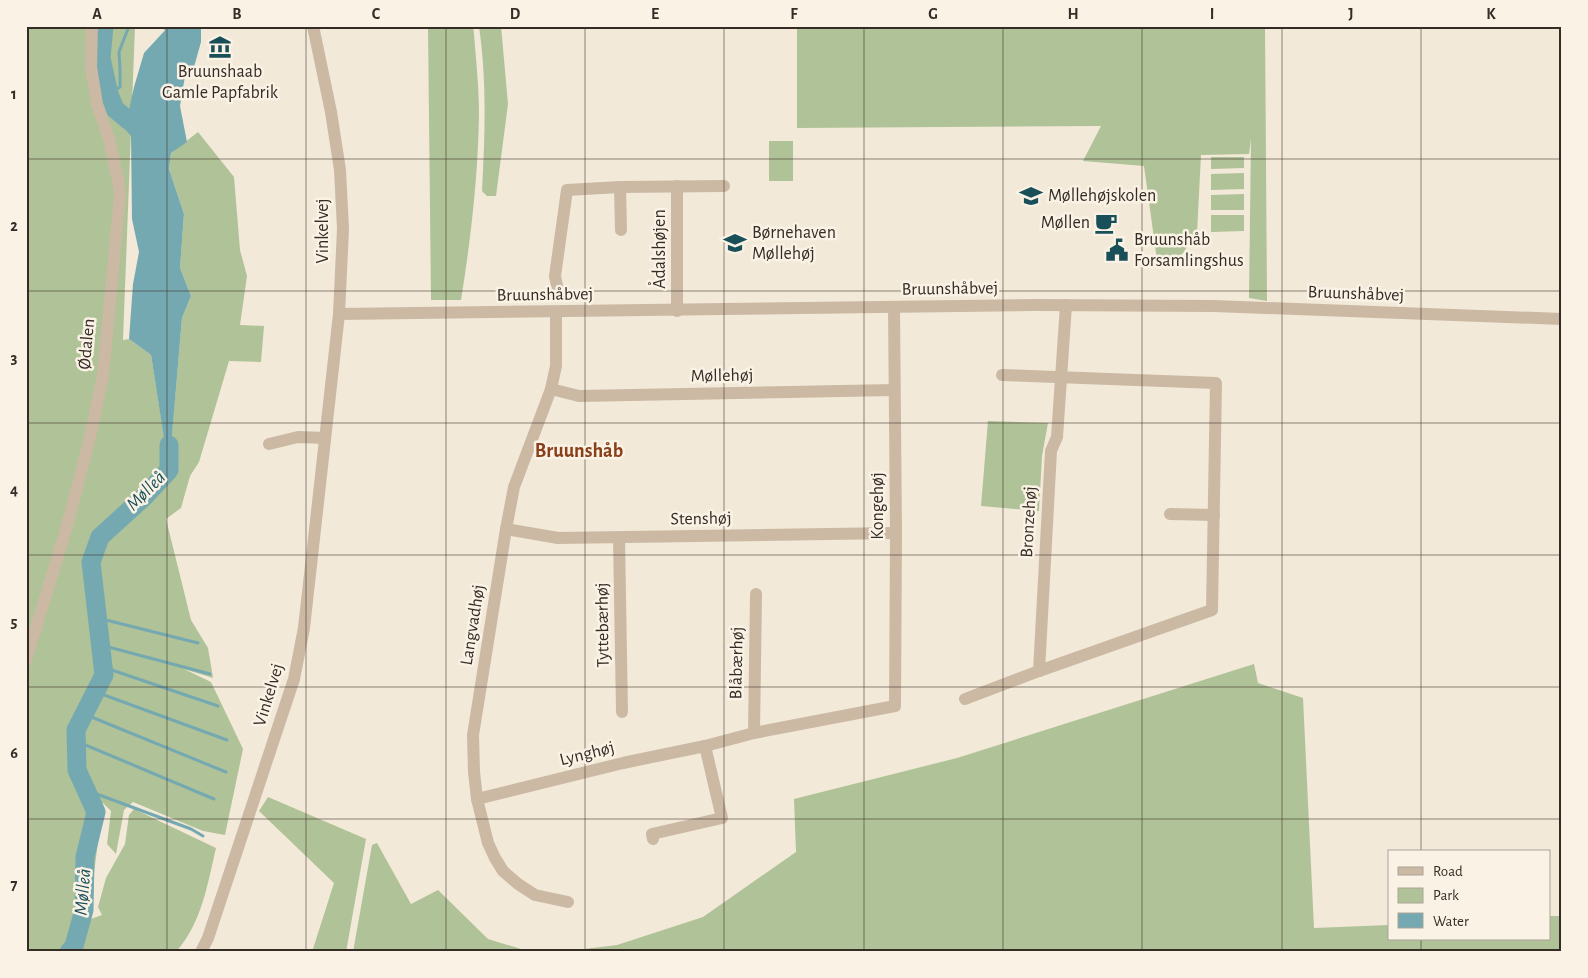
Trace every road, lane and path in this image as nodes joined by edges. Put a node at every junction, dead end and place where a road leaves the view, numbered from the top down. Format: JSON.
{"nodes":[{"id":1,"x":92,"y":26,"type":"edge"},
{"id":2,"x":313,"y":26,"type":"edge"},
{"id":3,"x":677,"y":186,"type":"junction"},
{"id":4,"x":724,"y":186,"type":"dead end"},
{"id":5,"x":620,"y":187,"type":"junction"},
{"id":6,"x":621,"y":230,"type":"dead end"},
{"id":7,"x":557,"y":286,"type":"dead end"},
{"id":8,"x":1066,"y":305,"type":"junction"},
{"id":9,"x":894,"y":307,"type":"junction"},
{"id":10,"x":677,"y":311,"type":"junction"},
{"id":11,"x":556,"y":313,"type":"junction"},
{"id":12,"x":339,"y":314,"type":"junction"},
{"id":13,"x":1562,"y":319,"type":"edge"},
{"id":14,"x":1002,"y":375,"type":"dead end"},
{"id":15,"x":1061,"y":377,"type":"junction"},
{"id":16,"x":551,"y":389,"type":"junction"},
{"id":17,"x":894,"y":390,"type":"junction"},
{"id":18,"x":325,"y":438,"type":"junction"},
{"id":19,"x":269,"y":444,"type":"dead end"},
{"id":20,"x":1170,"y":514,"type":"dead end"},
{"id":21,"x":1214,"y":515,"type":"junction"},
{"id":22,"x":506,"y":529,"type":"junction"},
{"id":23,"x":896,"y":533,"type":"junction"},
{"id":24,"x":620,"y":538,"type":"junction"},
{"id":25,"x":756,"y":594,"type":"dead end"},
{"id":26,"x":26,"y":660,"type":"edge"},
{"id":27,"x":1039,"y":670,"type":"junction"},
{"id":28,"x":965,"y":700,"type":"dead end"},
{"id":29,"x":895,"y":706,"type":"joint"},
{"id":30,"x":622,"y":712,"type":"dead end"},
{"id":31,"x":754,"y":733,"type":"junction"},
{"id":32,"x":705,"y":746,"type":"junction"},
{"id":33,"x":477,"y":799,"type":"junction"},
{"id":34,"x":653,"y":839,"type":"dead end"},
{"id":35,"x":568,"y":902,"type":"dead end"},
{"id":36,"x":200,"y":952,"type":"edge"}],
"edges":[{"from":1,"to":26,"type":"street","name":"Ødalen"},
{"from":2,"to":12,"type":"street","name":"Vinkelvej"},
{"from":3,"to":4,"type":"street","name":"Ådalshøjen"},
{"from":3,"to":5,"type":"street","name":"Ådalshøjen"},
{"from":3,"to":10,"type":"street","name":"Ådalshøjen"},
{"from":5,"to":6,"type":"street"},
{"from":5,"to":7,"type":"street","name":"Ådalshøjen"},
{"from":8,"to":9,"type":"street","name":"Bruunshåbvej"},
{"from":8,"to":13,"type":"street","name":"Bruunshåbvej"},
{"from":8,"to":15,"type":"street","name":"Bronzehøj"},
{"from":9,"to":10,"type":"street","name":"Bruunshåbvej"},
{"from":9,"to":17,"type":"street","name":"Kongehøj"},
{"from":10,"to":11,"type":"street","name":"Bruunshåbvej"},
{"from":11,"to":12,"type":"street","name":"Bruunshåbvej"},
{"from":11,"to":16,"type":"street","name":"Langvadhøj"},
{"from":12,"to":18,"type":"street","name":"Vinkelvej"},
{"from":14,"to":15,"type":"street"},
{"from":15,"to":21,"type":"street"},
{"from":15,"to":27,"type":"street","name":"Bronzehøj"},
{"from":16,"to":17,"type":"street","name":"Møllehøj"},
{"from":16,"to":22,"type":"street","name":"Langvadhøj"},
{"from":17,"to":23,"type":"street","name":"Kongehøj"},
{"from":18,"to":19,"type":"street"},
{"from":18,"to":36,"type":"street","name":"Vinkelvej"},
{"from":20,"to":21,"type":"street"},
{"from":21,"to":27,"type":"street"},
{"from":22,"to":24,"type":"street","name":"Stenshøj"},
{"from":22,"to":33,"type":"street","name":"Langvadhøj"},
{"from":23,"to":24,"type":"street","name":"Stenshøj"},
{"from":23,"to":29,"type":"street","name":"Kongehøj"},
{"from":24,"to":30,"type":"street","name":"Tyttebærhøj"},
{"from":25,"to":31,"type":"street","name":"Blåbærhøj"},
{"from":27,"to":28,"type":"street"},
{"from":29,"to":31,"type":"street","name":"Lynghøj"},
{"from":31,"to":32,"type":"street","name":"Lynghøj"},
{"from":32,"to":33,"type":"street","name":"Lynghøj"},
{"from":32,"to":34,"type":"street"},
{"from":33,"to":35,"type":"street","name":"Langvadhøj"}]}
